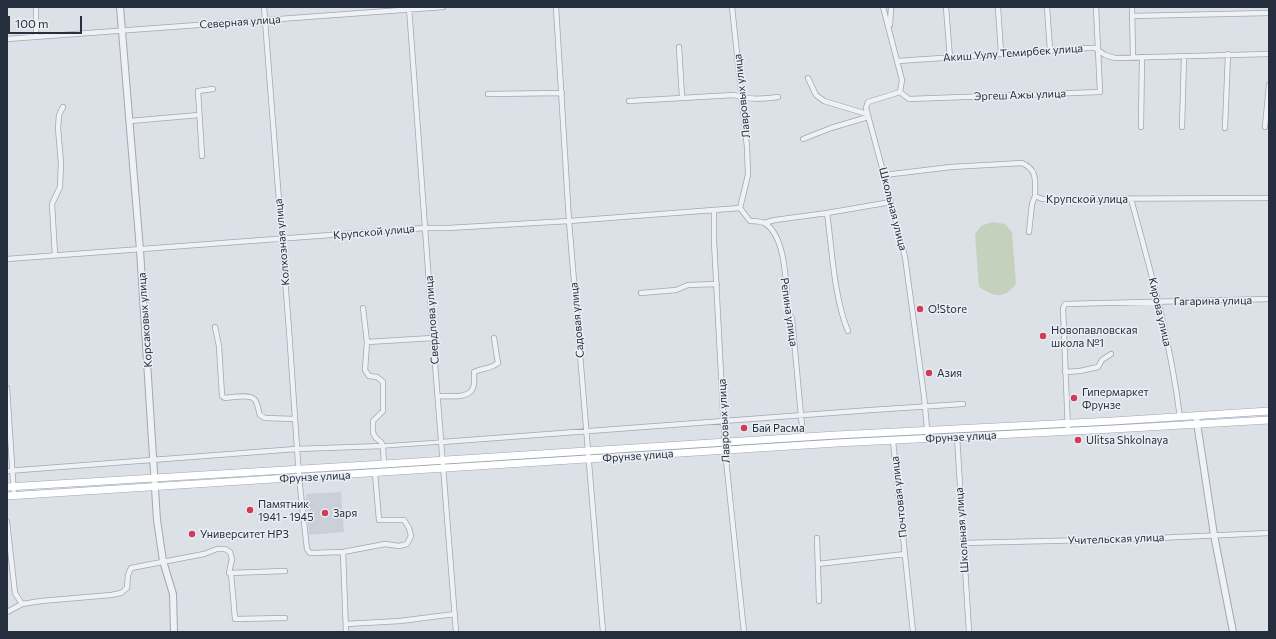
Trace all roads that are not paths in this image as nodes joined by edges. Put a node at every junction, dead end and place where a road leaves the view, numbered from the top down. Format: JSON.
{"nodes":[{"id":1,"x":36,"y":7,"type":"edge"},
{"id":2,"x":120,"y":7,"type":"edge"},
{"id":3,"x":264,"y":7,"type":"edge"},
{"id":4,"x":443,"y":7,"type":"edge"},
{"id":5,"x":556,"y":7,"type":"edge"},
{"id":6,"x":732,"y":7,"type":"edge"},
{"id":7,"x":882,"y":7,"type":"edge"},
{"id":8,"x":891,"y":7,"type":"edge"},
{"id":9,"x":946,"y":7,"type":"edge"},
{"id":10,"x":998,"y":7,"type":"edge"},
{"id":11,"x":1047,"y":7,"type":"edge"},
{"id":12,"x":1096,"y":7,"type":"edge"},
{"id":13,"x":1132,"y":7,"type":"edge"},
{"id":14,"x":410,"y":8,"type":"edge"},
{"id":15,"x":1269,"y":13,"type":"edge"},
{"id":16,"x":1132,"y":16,"type":"junction"},
{"id":17,"x":265,"y":20,"type":"junction"},
{"id":18,"x":889,"y":29,"type":"junction"},
{"id":19,"x":122,"y":30,"type":"junction"},
{"id":20,"x":36,"y":37,"type":"junction"},
{"id":21,"x":7,"y":39,"type":"edge"},
{"id":22,"x":679,"y":47,"type":"dead end"},
{"id":23,"x":1050,"y":50,"type":"junction"},
{"id":24,"x":1098,"y":50,"type":"junction"},
{"id":25,"x":1001,"y":53,"type":"junction"},
{"id":26,"x":1228,"y":54,"type":"junction"},
{"id":27,"x":1269,"y":54,"type":"edge"},
{"id":28,"x":1133,"y":57,"type":"junction"},
{"id":29,"x":1142,"y":57,"type":"junction"},
{"id":30,"x":1184,"y":57,"type":"junction"},
{"id":31,"x":950,"y":58,"type":"junction"},
{"id":32,"x":898,"y":61,"type":"junction"},
{"id":33,"x":808,"y":78,"type":"dead end"},
{"id":34,"x":1269,"y":85,"type":"edge"},
{"id":35,"x":213,"y":88,"type":"dead end"},
{"id":36,"x":900,"y":92,"type":"junction"},
{"id":37,"x":562,"y":93,"type":"junction"},
{"id":38,"x":488,"y":94,"type":"dead end"},
{"id":39,"x":778,"y":97,"type":"dead end"},
{"id":40,"x":682,"y":98,"type":"junction"},
{"id":41,"x":743,"y":98,"type":"junction"},
{"id":42,"x":629,"y":101,"type":"dead end"},
{"id":43,"x":63,"y":107,"type":"dead end"},
{"id":44,"x":199,"y":115,"type":"junction"},
{"id":45,"x":868,"y":116,"type":"junction"},
{"id":46,"x":130,"y":121,"type":"junction"},
{"id":47,"x":1141,"y":127,"type":"dead end"},
{"id":48,"x":1182,"y":127,"type":"dead end"},
{"id":49,"x":1265,"y":127,"type":"dead end"},
{"id":50,"x":1225,"y":128,"type":"dead end"},
{"id":51,"x":803,"y":139,"type":"dead end"},
{"id":52,"x":202,"y":156,"type":"dead end"},
{"id":53,"x":884,"y":174,"type":"junction"},
{"id":54,"x":1035,"y":196,"type":"junction"},
{"id":55,"x":1269,"y":198,"type":"edge"},
{"id":56,"x":1132,"y":200,"type":"junction"},
{"id":57,"x":891,"y":202,"type":"junction"},
{"id":58,"x":740,"y":208,"type":"junction"},
{"id":59,"x":714,"y":210,"type":"junction"},
{"id":60,"x":827,"y":213,"type":"junction"},
{"id":61,"x":569,"y":221,"type":"junction"},
{"id":62,"x":764,"y":223,"type":"junction"},
{"id":63,"x":425,"y":228,"type":"junction"},
{"id":64,"x":1029,"y":232,"type":"dead end"},
{"id":65,"x":281,"y":239,"type":"junction"},
{"id":66,"x":140,"y":250,"type":"junction"},
{"id":67,"x":55,"y":255,"type":"junction"},
{"id":68,"x":7,"y":259,"type":"edge"},
{"id":69,"x":717,"y":284,"type":"junction"},
{"id":70,"x":641,"y":293,"type":"dead end"},
{"id":71,"x":1269,"y":299,"type":"edge"},
{"id":72,"x":1159,"y":302,"type":"junction"},
{"id":73,"x":363,"y":308,"type":"dead end"},
{"id":74,"x":215,"y":327,"type":"dead end"},
{"id":75,"x":848,"y":331,"type":"dead end"},
{"id":76,"x":433,"y":338,"type":"junction"},
{"id":77,"x":494,"y":338,"type":"dead end"},
{"id":78,"x":367,"y":342,"type":"junction"},
{"id":79,"x":1111,"y":354,"type":"dead end"},
{"id":80,"x":1065,"y":372,"type":"junction"},
{"id":81,"x":7,"y":388,"type":"edge"},
{"id":82,"x":438,"y":396,"type":"junction"},
{"id":83,"x":963,"y":404,"type":"dead end"},
{"id":84,"x":925,"y":407,"type":"junction"},
{"id":85,"x":1269,"y":411,"type":"edge"},
{"id":86,"x":801,"y":415,"type":"junction"},
{"id":87,"x":1196,"y":416,"type":"junction"},
{"id":88,"x":1180,"y":417,"type":"junction"},
{"id":89,"x":295,"y":419,"type":"junction"},
{"id":90,"x":1269,"y":420,"type":"edge"},
{"id":91,"x":724,"y":422,"type":"junction"},
{"id":92,"x":1067,"y":423,"type":"junction"},
{"id":93,"x":1197,"y":425,"type":"junction"},
{"id":94,"x":1181,"y":426,"type":"junction"},
{"id":95,"x":956,"y":429,"type":"junction"},
{"id":96,"x":927,"y":430,"type":"junction"},
{"id":97,"x":1068,"y":431,"type":"junction"},
{"id":98,"x":9,"y":432,"type":"edge"},
{"id":99,"x":587,"y":432,"type":"junction"},
{"id":100,"x":803,"y":437,"type":"junction"},
{"id":101,"x":957,"y":437,"type":"junction"},
{"id":102,"x":928,"y":439,"type":"junction"},
{"id":103,"x":893,"y":441,"type":"junction"},
{"id":104,"x":442,"y":442,"type":"junction"},
{"id":105,"x":724,"y":442,"type":"junction"},
{"id":106,"x":383,"y":446,"type":"junction"},
{"id":107,"x":296,"y":449,"type":"junction"},
{"id":108,"x":725,"y":450,"type":"junction"},
{"id":109,"x":588,"y":451,"type":"junction"},
{"id":110,"x":589,"y":459,"type":"junction"},
{"id":111,"x":154,"y":460,"type":"junction"},
{"id":112,"x":444,"y":460,"type":"junction"},
{"id":113,"x":384,"y":464,"type":"junction"},
{"id":114,"x":298,"y":469,"type":"junction"},
{"id":115,"x":444,"y":469,"type":"junction"},
{"id":116,"x":7,"y":471,"type":"edge"},
{"id":117,"x":13,"y":471,"type":"junction"},
{"id":118,"x":375,"y":473,"type":"junction"},
{"id":119,"x":385,"y":473,"type":"junction"},
{"id":120,"x":299,"y":477,"type":"junction"},
{"id":121,"x":155,"y":478,"type":"junction"},
{"id":122,"x":155,"y":486,"type":"junction"},
{"id":123,"x":10,"y":487,"type":"edge"},
{"id":124,"x":11,"y":496,"type":"edge"},
{"id":125,"x":7,"y":522,"type":"edge"},
{"id":126,"x":1269,"y":532,"type":"edge"},
{"id":127,"x":1214,"y":535,"type":"junction"},
{"id":128,"x":817,"y":538,"type":"dead end"},
{"id":129,"x":963,"y":543,"type":"junction"},
{"id":130,"x":342,"y":552,"type":"junction"},
{"id":131,"x":905,"y":554,"type":"junction"},
{"id":132,"x":163,"y":561,"type":"junction"},
{"id":133,"x":818,"y":564,"type":"junction"},
{"id":134,"x":285,"y":571,"type":"dead end"},
{"id":135,"x":231,"y":573,"type":"junction"},
{"id":136,"x":819,"y":601,"type":"dead end"},
{"id":137,"x":22,"y":604,"type":"junction"},
{"id":138,"x":7,"y":612,"type":"edge"},
{"id":139,"x":455,"y":614,"type":"junction"},
{"id":140,"x":285,"y":618,"type":"dead end"},
{"id":141,"x":346,"y":624,"type":"junction"},
{"id":142,"x":174,"y":632,"type":"edge"},
{"id":143,"x":346,"y":632,"type":"edge"},
{"id":144,"x":456,"y":632,"type":"edge"},
{"id":145,"x":603,"y":632,"type":"edge"},
{"id":146,"x":744,"y":632,"type":"edge"},
{"id":147,"x":913,"y":632,"type":"edge"},
{"id":148,"x":969,"y":632,"type":"edge"},
{"id":149,"x":1233,"y":632,"type":"edge"}],
"edges":[{"from":1,"to":20,"type":"street"},
{"from":2,"to":19,"type":"street","name":"Корсаковых улица"},
{"from":3,"to":17,"type":"street","name":"Колхозная улица"},
{"from":4,"to":14,"type":"street","name":"Северная улица"},
{"from":5,"to":37,"type":"street","name":"Садовая улица"},
{"from":6,"to":41,"type":"street","name":"Лавровых улица"},
{"from":7,"to":18,"type":"street"},
{"from":8,"to":18,"type":"street"},
{"from":9,"to":31,"type":"street"},
{"from":10,"to":25,"type":"street"},
{"from":11,"to":23,"type":"street"},
{"from":12,"to":24,"type":"street"},
{"from":13,"to":16,"type":"street"},
{"from":14,"to":17,"type":"street","name":"Северная улица"},
{"from":14,"to":63,"type":"street","name":"Свердлова улица"},
{"from":15,"to":16,"type":"street"},
{"from":16,"to":28,"type":"street"},
{"from":17,"to":19,"type":"street","name":"Северная улица"},
{"from":17,"to":65,"type":"street","name":"Колхозная улица"},
{"from":18,"to":32,"type":"street"},
{"from":19,"to":20,"type":"street","name":"Северная улица"},
{"from":19,"to":46,"type":"street","name":"Корсаковых улица"},
{"from":20,"to":21,"type":"street","name":"Северная улица"},
{"from":22,"to":40,"type":"street"},
{"from":23,"to":24,"type":"street","name":"Акиш Уулу Темирбек улица"},
{"from":23,"to":25,"type":"street","name":"Акиш Уулу Темирбек улица"},
{"from":24,"to":28,"type":"street","name":"Акиш Уулу Темирбек улица"},
{"from":24,"to":36,"type":"street","name":"Эргеш Ажы улица"},
{"from":25,"to":31,"type":"street","name":"Акиш Уулу Темирбек улица"},
{"from":26,"to":27,"type":"street","name":"Акиш Уулу Темирбек улица"},
{"from":26,"to":30,"type":"street","name":"Акиш Уулу Темирбек улица"},
{"from":26,"to":50,"type":"street"},
{"from":28,"to":29,"type":"street","name":"Акиш Уулу Темирбек улица"},
{"from":29,"to":30,"type":"street","name":"Акиш Уулу Темирбек улица"},
{"from":29,"to":47,"type":"street"},
{"from":30,"to":48,"type":"street"},
{"from":31,"to":32,"type":"street","name":"Акиш Уулу Темирбек улица"},
{"from":32,"to":36,"type":"street"},
{"from":33,"to":45,"type":"street"},
{"from":34,"to":49,"type":"street"},
{"from":35,"to":44,"type":"street"},
{"from":36,"to":45,"type":"street"},
{"from":37,"to":38,"type":"street"},
{"from":37,"to":61,"type":"street","name":"Садовая улица"},
{"from":39,"to":41,"type":"street"},
{"from":40,"to":41,"type":"street"},
{"from":40,"to":42,"type":"street"},
{"from":41,"to":58,"type":"street","name":"Лавровых улица"},
{"from":43,"to":67,"type":"street"},
{"from":44,"to":46,"type":"street"},
{"from":44,"to":52,"type":"street"},
{"from":45,"to":51,"type":"street"},
{"from":45,"to":53,"type":"street","name":"Школьная улица"},
{"from":46,"to":66,"type":"street","name":"Корсаковых улица"},
{"from":53,"to":54,"type":"street","name":"Крупской улица"},
{"from":53,"to":57,"type":"street","name":"Школьная улица"},
{"from":54,"to":56,"type":"street","name":"Крупской улица"},
{"from":54,"to":64,"type":"street"},
{"from":55,"to":56,"type":"street","name":"Крупской улица"},
{"from":56,"to":72,"type":"street","name":"Кирова улица"},
{"from":57,"to":60,"type":"street"},
{"from":57,"to":84,"type":"street","name":"Школьная улица"},
{"from":58,"to":59,"type":"street","name":"Крупской улица"},
{"from":58,"to":62,"type":"street","name":"Репина улица"},
{"from":59,"to":61,"type":"street","name":"Крупской улица"},
{"from":59,"to":69,"type":"street","name":"Лавровых улица"},
{"from":60,"to":62,"type":"street"},
{"from":60,"to":75,"type":"street"},
{"from":61,"to":63,"type":"street","name":"Крупской улица"},
{"from":61,"to":99,"type":"street","name":"Садовая улица"},
{"from":62,"to":86,"type":"street","name":"Репина улица"},
{"from":63,"to":65,"type":"street","name":"Крупской улица"},
{"from":63,"to":76,"type":"street","name":"Свердлова улица"},
{"from":65,"to":66,"type":"street","name":"Крупской улица"},
{"from":65,"to":89,"type":"street","name":"Колхозная улица"},
{"from":66,"to":67,"type":"street","name":"Крупской улица"},
{"from":66,"to":111,"type":"street","name":"Корсаковых улица"},
{"from":67,"to":68,"type":"street","name":"Крупской улица"},
{"from":69,"to":70,"type":"street"},
{"from":69,"to":91,"type":"street","name":"Лавровых улица"},
{"from":71,"to":72,"type":"street","name":"Гагарина улица"},
{"from":72,"to":80,"type":"street","name":"Гагарина улица"},
{"from":72,"to":88,"type":"street","name":"Кирова улица"},
{"from":73,"to":78,"type":"street"},
{"from":74,"to":89,"type":"street"},
{"from":76,"to":78,"type":"street"},
{"from":76,"to":82,"type":"street","name":"Свердлова улица"},
{"from":77,"to":82,"type":"street"},
{"from":78,"to":106,"type":"street"},
{"from":79,"to":80,"type":"street"},
{"from":80,"to":92,"type":"street"},
{"from":81,"to":98,"type":"street"},
{"from":82,"to":104,"type":"street","name":"Свердлова улица"},
{"from":83,"to":84,"type":"street"},
{"from":84,"to":86,"type":"street"},
{"from":84,"to":96,"type":"street","name":"Школьная улица"},
{"from":85,"to":87,"type":"main road","name":"Фрунзе улица"},
{"from":86,"to":91,"type":"street"},
{"from":86,"to":100,"type":"street","name":"Репина улица"},
{"from":87,"to":88,"type":"main road","name":"Фрунзе улица"},
{"from":87,"to":93,"type":"street"},
{"from":88,"to":92,"type":"main road","name":"Фрунзе улица"},
{"from":88,"to":94,"type":"street","name":"Кирова улица"},
{"from":89,"to":107,"type":"street","name":"Колхозная улица"},
{"from":90,"to":93,"type":"main road","name":"Фрунзе улица"},
{"from":91,"to":99,"type":"street"},
{"from":91,"to":105,"type":"street","name":"Лавровых улица"},
{"from":92,"to":95,"type":"main road","name":"Фрунзе улица"},
{"from":92,"to":97,"type":"street"},
{"from":93,"to":94,"type":"main road","name":"Фрунзе улица"},
{"from":93,"to":127,"type":"street"},
{"from":94,"to":97,"type":"main road","name":"Фрунзе улица"},
{"from":95,"to":96,"type":"main road","name":"Фрунзе улица"},
{"from":95,"to":101,"type":"street","name":"Школьная улица"},
{"from":96,"to":100,"type":"main road","name":"Фрунзе улица"},
{"from":96,"to":102,"type":"street","name":"Школьная улица"},
{"from":97,"to":101,"type":"main road","name":"Фрунзе улица"},
{"from":98,"to":117,"type":"street"},
{"from":99,"to":104,"type":"street"},
{"from":99,"to":109,"type":"street","name":"Садовая улица"},
{"from":100,"to":105,"type":"main road","name":"Фрунзе улица"},
{"from":101,"to":102,"type":"main road","name":"Фрунзе улица"},
{"from":101,"to":129,"type":"street","name":"Школьная улица"},
{"from":102,"to":103,"type":"main road","name":"Фрунзе улица"},
{"from":103,"to":108,"type":"main road","name":"Фрунзе улица"},
{"from":103,"to":131,"type":"street","name":"Почтовая улица"},
{"from":104,"to":106,"type":"street"},
{"from":104,"to":112,"type":"street","name":"Свердлова улица"},
{"from":105,"to":108,"type":"street","name":"Лавровых улица"},
{"from":105,"to":109,"type":"main road","name":"Фрунзе улица"},
{"from":106,"to":107,"type":"street"},
{"from":106,"to":113,"type":"street"},
{"from":107,"to":111,"type":"street"},
{"from":107,"to":114,"type":"street","name":"Колхозная улица"},
{"from":108,"to":110,"type":"main road","name":"Фрунзе улица"},
{"from":108,"to":146,"type":"street","name":"Лавровых улица"},
{"from":109,"to":110,"type":"street","name":"Садовая улица"},
{"from":109,"to":112,"type":"main road","name":"Фрунзе улица"},
{"from":110,"to":115,"type":"main road","name":"Фрунзе улица"},
{"from":110,"to":145,"type":"street","name":"Садовая улица"},
{"from":111,"to":117,"type":"street"},
{"from":111,"to":121,"type":"street","name":"Корсаковых улица"},
{"from":112,"to":113,"type":"main road","name":"Фрунзе улица"},
{"from":112,"to":115,"type":"street","name":"Свердлова улица"},
{"from":113,"to":114,"type":"main road","name":"Фрунзе улица"},
{"from":113,"to":119,"type":"street"},
{"from":114,"to":120,"type":"street","name":"Колхозная улица"},
{"from":114,"to":121,"type":"main road","name":"Фрунзе улица"},
{"from":115,"to":119,"type":"main road","name":"Фрунзе улица"},
{"from":115,"to":139,"type":"street","name":"Свердлова улица"},
{"from":116,"to":117,"type":"street"},
{"from":117,"to":123,"type":"street"},
{"from":118,"to":119,"type":"main road","name":"Фрунзе улица"},
{"from":118,"to":120,"type":"main road","name":"Фрунзе улица"},
{"from":118,"to":130,"type":"street"},
{"from":120,"to":122,"type":"main road","name":"Фрунзе улица"},
{"from":120,"to":130,"type":"street"},
{"from":121,"to":122,"type":"street","name":"Корсаковых улица"},
{"from":121,"to":123,"type":"main road","name":"Фрунзе улица"},
{"from":122,"to":124,"type":"main road","name":"Фрунзе улица"},
{"from":122,"to":132,"type":"street","name":"Корсаковых улица"},
{"from":123,"to":124,"type":"street"},
{"from":125,"to":137,"type":"street"},
{"from":126,"to":127,"type":"street","name":"Учительская улица"},
{"from":127,"to":129,"type":"street","name":"Учительская улица"},
{"from":127,"to":149,"type":"street"},
{"from":128,"to":133,"type":"street"},
{"from":129,"to":148,"type":"street","name":"Школьная улица"},
{"from":130,"to":141,"type":"street"},
{"from":131,"to":133,"type":"street","name":"Почтовая улица"},
{"from":131,"to":147,"type":"street","name":"Почтовая улица"},
{"from":132,"to":135,"type":"street"},
{"from":132,"to":137,"type":"street"},
{"from":132,"to":142,"type":"street","name":"Корсаковых улица"},
{"from":133,"to":136,"type":"street"},
{"from":134,"to":135,"type":"street"},
{"from":135,"to":140,"type":"street"},
{"from":137,"to":138,"type":"street"},
{"from":139,"to":141,"type":"street"},
{"from":139,"to":144,"type":"street","name":"Свердлова улица"},
{"from":141,"to":143,"type":"street"}]}
